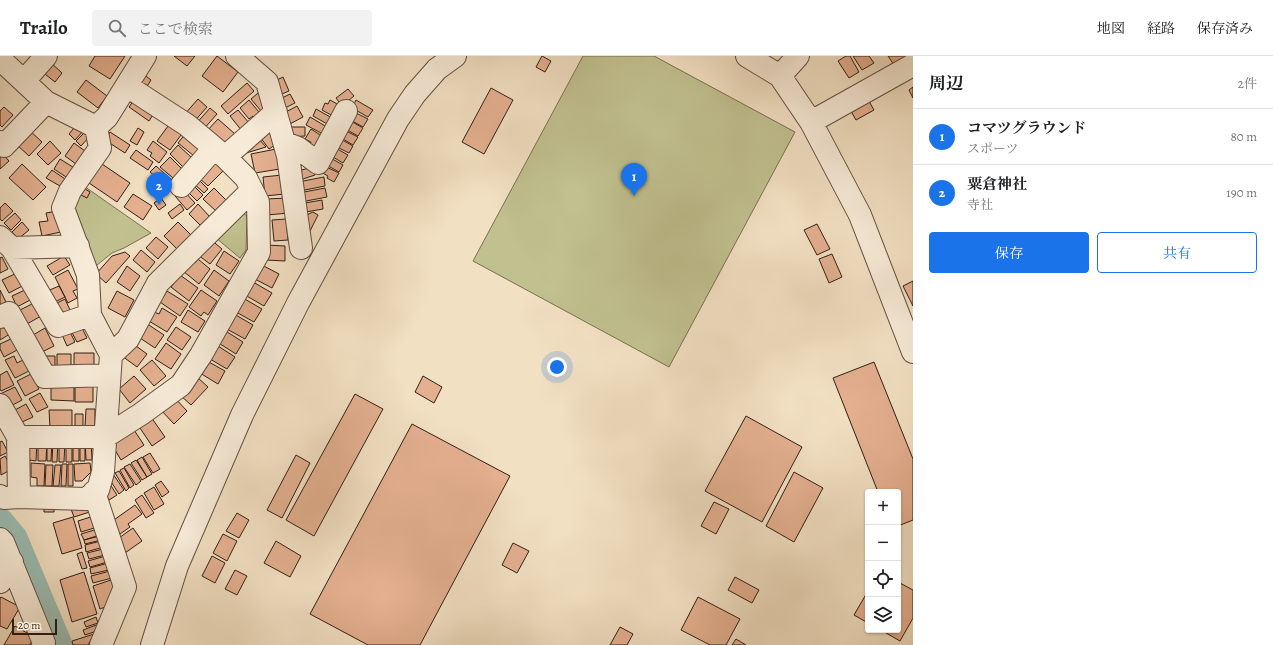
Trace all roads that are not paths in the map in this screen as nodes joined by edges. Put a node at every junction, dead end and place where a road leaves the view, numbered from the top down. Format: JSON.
{"nodes":[{"id":1,"x":46,"y":56,"type":"edge"},
{"id":2,"x":146,"y":56,"type":"edge"},
{"id":3,"x":237,"y":56,"type":"edge"},
{"id":4,"x":455,"y":56,"type":"edge"},
{"id":5,"x":747,"y":56,"type":"edge"},
{"id":6,"x":798,"y":56,"type":"edge"},
{"id":7,"x":0,"y":59,"type":"edge"},
{"id":8,"x":913,"y":65,"type":"edge"},
{"id":9,"x":780,"y":76,"type":"junction"},
{"id":10,"x":24,"y":81,"type":"junction"},
{"id":11,"x":127,"y":86,"type":"junction"},
{"id":12,"x":46,"y":102,"type":"junction"},
{"id":13,"x":276,"y":112,"type":"junction"},
{"id":14,"x":346,"y":112,"type":"dead end"},
{"id":15,"x":811,"y":122,"type":"junction"},
{"id":16,"x":96,"y":127,"type":"junction"},
{"id":17,"x":0,"y":142,"type":"edge"},
{"id":18,"x":285,"y":143,"type":"junction"},
{"id":19,"x":220,"y":152,"type":"junction"},
{"id":20,"x":181,"y":186,"type":"dead end"},
{"id":21,"x":252,"y":190,"type":"junction"},
{"id":22,"x":6,"y":242,"type":"edge"},
{"id":23,"x":78,"y":246,"type":"junction"},
{"id":24,"x":301,"y":248,"type":"dead end"},
{"id":25,"x":90,"y":315,"type":"junction"},
{"id":26,"x":0,"y":318,"type":"edge"},
{"id":27,"x":913,"y":352,"type":"edge"},
{"id":28,"x":110,"y":365,"type":"junction"},
{"id":29,"x":0,"y":405,"type":"edge"},
{"id":30,"x":18,"y":437,"type":"junction"},
{"id":31,"x":105,"y":437,"type":"junction"},
{"id":32,"x":94,"y":492,"type":"junction"},
{"id":33,"x":10,"y":497,"type":"edge"},
{"id":34,"x":0,"y":539,"type":"edge"},
{"id":35,"x":12,"y":562,"type":"junction"},
{"id":36,"x":0,"y":582,"type":"edge"},
{"id":37,"x":43,"y":645,"type":"edge"},
{"id":38,"x":101,"y":645,"type":"edge"},
{"id":39,"x":152,"y":645,"type":"edge"}],
"edges":[{"from":1,"to":10,"type":"street"},
{"from":2,"to":11,"type":"street"},
{"from":3,"to":13,"type":"street"},
{"from":4,"to":39,"type":"street"},
{"from":5,"to":9,"type":"street"},
{"from":6,"to":9,"type":"street"},
{"from":7,"to":10,"type":"street"},
{"from":8,"to":15,"type":"street"},
{"from":9,"to":15,"type":"street"},
{"from":10,"to":12,"type":"street"},
{"from":11,"to":16,"type":"street"},
{"from":11,"to":19,"type":"street"},
{"from":12,"to":16,"type":"street"},
{"from":12,"to":17,"type":"street"},
{"from":13,"to":18,"type":"street"},
{"from":13,"to":19,"type":"street"},
{"from":14,"to":18,"type":"street"},
{"from":15,"to":27,"type":"street"},
{"from":16,"to":23,"type":"street"},
{"from":18,"to":24,"type":"street"},
{"from":19,"to":20,"type":"street"},
{"from":19,"to":21,"type":"street"},
{"from":21,"to":28,"type":"street"},
{"from":21,"to":31,"type":"street"},
{"from":22,"to":23,"type":"street"},
{"from":22,"to":25,"type":"street"},
{"from":23,"to":25,"type":"street"},
{"from":25,"to":28,"type":"street"},
{"from":26,"to":28,"type":"street"},
{"from":28,"to":31,"type":"street"},
{"from":29,"to":30,"type":"street"},
{"from":30,"to":31,"type":"street"},
{"from":30,"to":33,"type":"street"},
{"from":31,"to":32,"type":"street"},
{"from":32,"to":33,"type":"street"},
{"from":32,"to":38,"type":"street"},
{"from":34,"to":35,"type":"street"},
{"from":35,"to":36,"type":"street"},
{"from":35,"to":37,"type":"street"}]}
